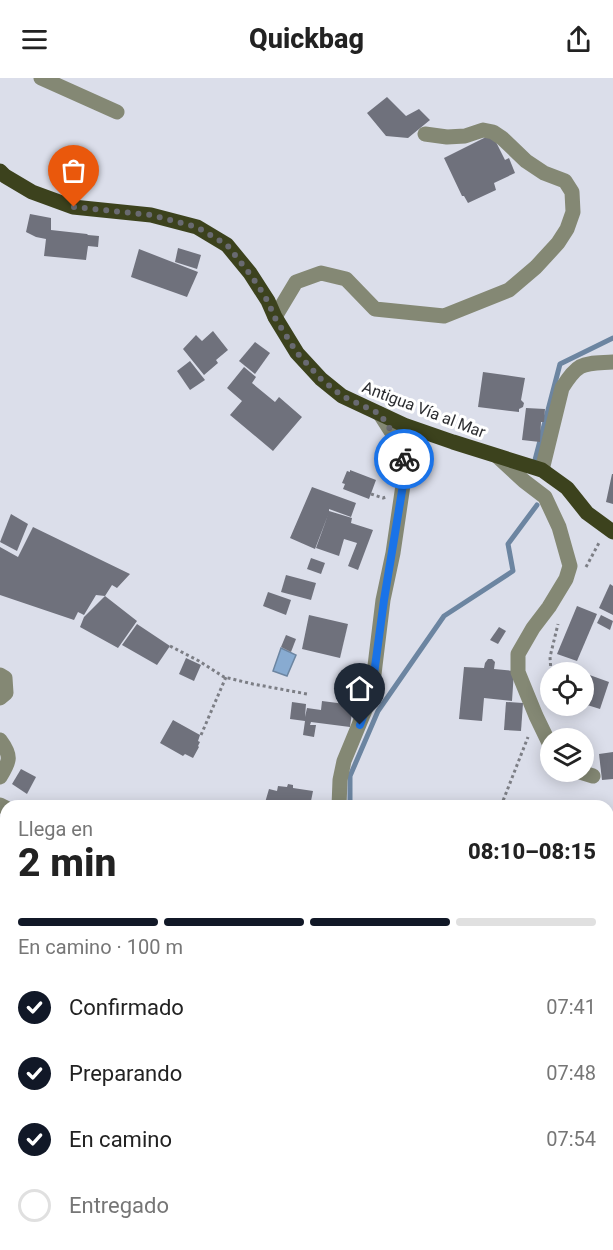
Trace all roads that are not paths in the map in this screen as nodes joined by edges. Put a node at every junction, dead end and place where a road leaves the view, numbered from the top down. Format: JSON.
{"nodes":[{"id":1,"x":40,"y":78,"type":"edge"},
{"id":2,"x":117,"y":112,"type":"dead end"},
{"id":3,"x":425,"y":134,"type":"dead end"},
{"id":4,"x":2,"y":175,"type":"edge"},
{"id":5,"x":275,"y":318,"type":"junction"},
{"id":6,"x":613,"y":363,"type":"edge"},
{"id":7,"x":380,"y":414,"type":"junction"},
{"id":8,"x":498,"y":457,"type":"junction"},
{"id":9,"x":542,"y":470,"type":"junction"},
{"id":10,"x":613,"y":532,"type":"edge"},
{"id":11,"x":0,"y":675,"type":"edge"},
{"id":12,"x":0,"y":698,"type":"edge"},
{"id":13,"x":542,"y":728,"type":"edge"},
{"id":14,"x":0,"y":740,"type":"edge"},
{"id":15,"x":0,"y":777,"type":"edge"},
{"id":16,"x":339,"y":800,"type":"edge"}],
"edges":[{"from":1,"to":2,"type":"street"},
{"from":3,"to":5,"type":"street"},
{"from":4,"to":5,"type":"main road","name":"Antigua Vía al Mar"},
{"from":5,"to":7,"type":"main road","name":"Antigua Vía al Mar"},
{"from":6,"to":9,"type":"street"},
{"from":7,"to":8,"type":"main road","name":"Antigua Vía al Mar"},
{"from":7,"to":16,"type":"street"},
{"from":8,"to":9,"type":"main road","name":"Antigua Vía al Mar"},
{"from":8,"to":13,"type":"street"},
{"from":9,"to":10,"type":"main road","name":"Antigua Vía al Mar"},
{"from":11,"to":12,"type":"street"},
{"from":14,"to":15,"type":"street"}]}
